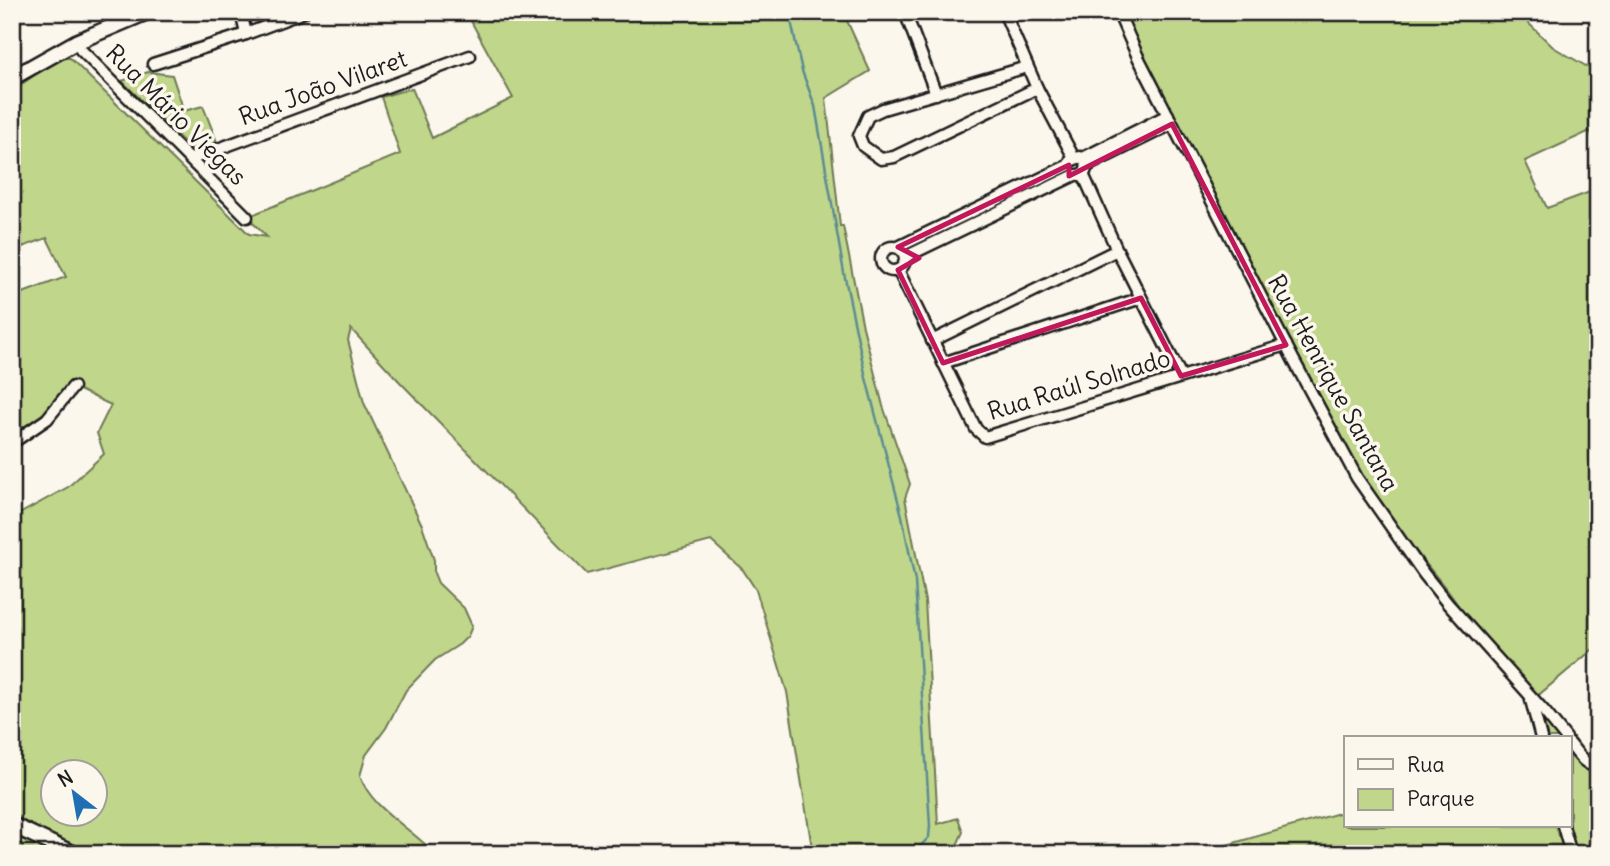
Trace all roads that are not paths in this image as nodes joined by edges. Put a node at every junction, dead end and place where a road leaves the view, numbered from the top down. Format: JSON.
{"nodes":[{"id":1,"x":147,"y":12,"type":"edge"},
{"id":2,"x":241,"y":12,"type":"edge"},
{"id":3,"x":303,"y":12,"type":"edge"},
{"id":4,"x":905,"y":12,"type":"edge"},
{"id":5,"x":1003,"y":12,"type":"edge"},
{"id":6,"x":1118,"y":12,"type":"edge"},
{"id":7,"x":111,"y":19,"type":"edge"},
{"id":8,"x":246,"y":34,"type":"junction"},
{"id":9,"x":76,"y":42,"type":"junction"},
{"id":10,"x":470,"y":56,"type":"dead end"},
{"id":11,"x":153,"y":64,"type":"dead end"},
{"id":12,"x":1027,"y":67,"type":"junction"},
{"id":13,"x":12,"y":78,"type":"edge"},
{"id":14,"x":1037,"y":88,"type":"junction"},
{"id":15,"x":936,"y":94,"type":"junction"},
{"id":16,"x":1170,"y":119,"type":"junction"},
{"id":17,"x":191,"y":159,"type":"junction"},
{"id":18,"x":1078,"y":166,"type":"junction"},
{"id":19,"x":247,"y":217,"type":"dead end"},
{"id":20,"x":898,"y":247,"type":"junction"},
{"id":21,"x":1117,"y":250,"type":"junction"},
{"id":22,"x":905,"y":257,"type":"junction"},
{"id":23,"x":898,"y":270,"type":"junction"},
{"id":24,"x":1141,"y":298,"type":"junction"},
{"id":25,"x":932,"y":341,"type":"junction"},
{"id":26,"x":1286,"y":345,"type":"junction"},
{"id":27,"x":943,"y":363,"type":"junction"},
{"id":28,"x":1181,"y":376,"type":"junction"},
{"id":29,"x":73,"y":387,"type":"dead end"},
{"id":30,"x":12,"y":443,"type":"edge"},
{"id":31,"x":1530,"y":696,"type":"junction"},
{"id":32,"x":1540,"y":736,"type":"edge"},
{"id":33,"x":1564,"y":736,"type":"edge"},
{"id":34,"x":1572,"y":746,"type":"edge"},
{"id":35,"x":1598,"y":767,"type":"edge"},
{"id":36,"x":12,"y":825,"type":"edge"},
{"id":37,"x":1564,"y":828,"type":"edge"},
{"id":38,"x":74,"y":854,"type":"edge"},
{"id":39,"x":1571,"y":854,"type":"edge"}],
"edges":[{"from":1,"to":7,"type":"street"},
{"from":2,"to":8,"type":"street"},
{"from":3,"to":8,"type":"street"},
{"from":4,"to":15,"type":"street"},
{"from":5,"to":12,"type":"street"},
{"from":6,"to":16,"type":"street","name":"Rua Henrique Santana"},
{"from":7,"to":9,"type":"street"},
{"from":8,"to":11,"type":"street"},
{"from":9,"to":13,"type":"street"},
{"from":9,"to":17,"type":"street","name":"Rua Mário Viegas"},
{"from":10,"to":17,"type":"street","name":"Rua João Vilaret"},
{"from":12,"to":14,"type":"street"},
{"from":12,"to":15,"type":"street"},
{"from":14,"to":15,"type":"street"},
{"from":14,"to":18,"type":"street"},
{"from":16,"to":18,"type":"street"},
{"from":16,"to":26,"type":"street","name":"Rua Henrique Santana"},
{"from":17,"to":19,"type":"street","name":"Rua Mário Viegas"},
{"from":18,"to":20,"type":"street"},
{"from":18,"to":21,"type":"street"},
{"from":18,"to":22,"type":"street"},
{"from":20,"to":22,"type":"street"},
{"from":20,"to":23,"type":"street"},
{"from":21,"to":24,"type":"street"},
{"from":21,"to":25,"type":"street"},
{"from":22,"to":23,"type":"street"},
{"from":23,"to":25,"type":"street","name":"Rua Raúl Solnado"},
{"from":24,"to":27,"type":"street"},
{"from":24,"to":28,"type":"street"},
{"from":25,"to":27,"type":"street","name":"Rua Raúl Solnado"},
{"from":26,"to":28,"type":"street","name":"Rua Raúl Solnado"},
{"from":26,"to":31,"type":"street","name":"Rua Henrique Santana"},
{"from":27,"to":28,"type":"street","name":"Rua Raúl Solnado"},
{"from":29,"to":30,"type":"street"},
{"from":31,"to":32,"type":"street"},
{"from":31,"to":33,"type":"street","name":"Rua Henrique Santana"},
{"from":34,"to":35,"type":"street"},
{"from":36,"to":38,"type":"street"},
{"from":37,"to":39,"type":"street"}]}
